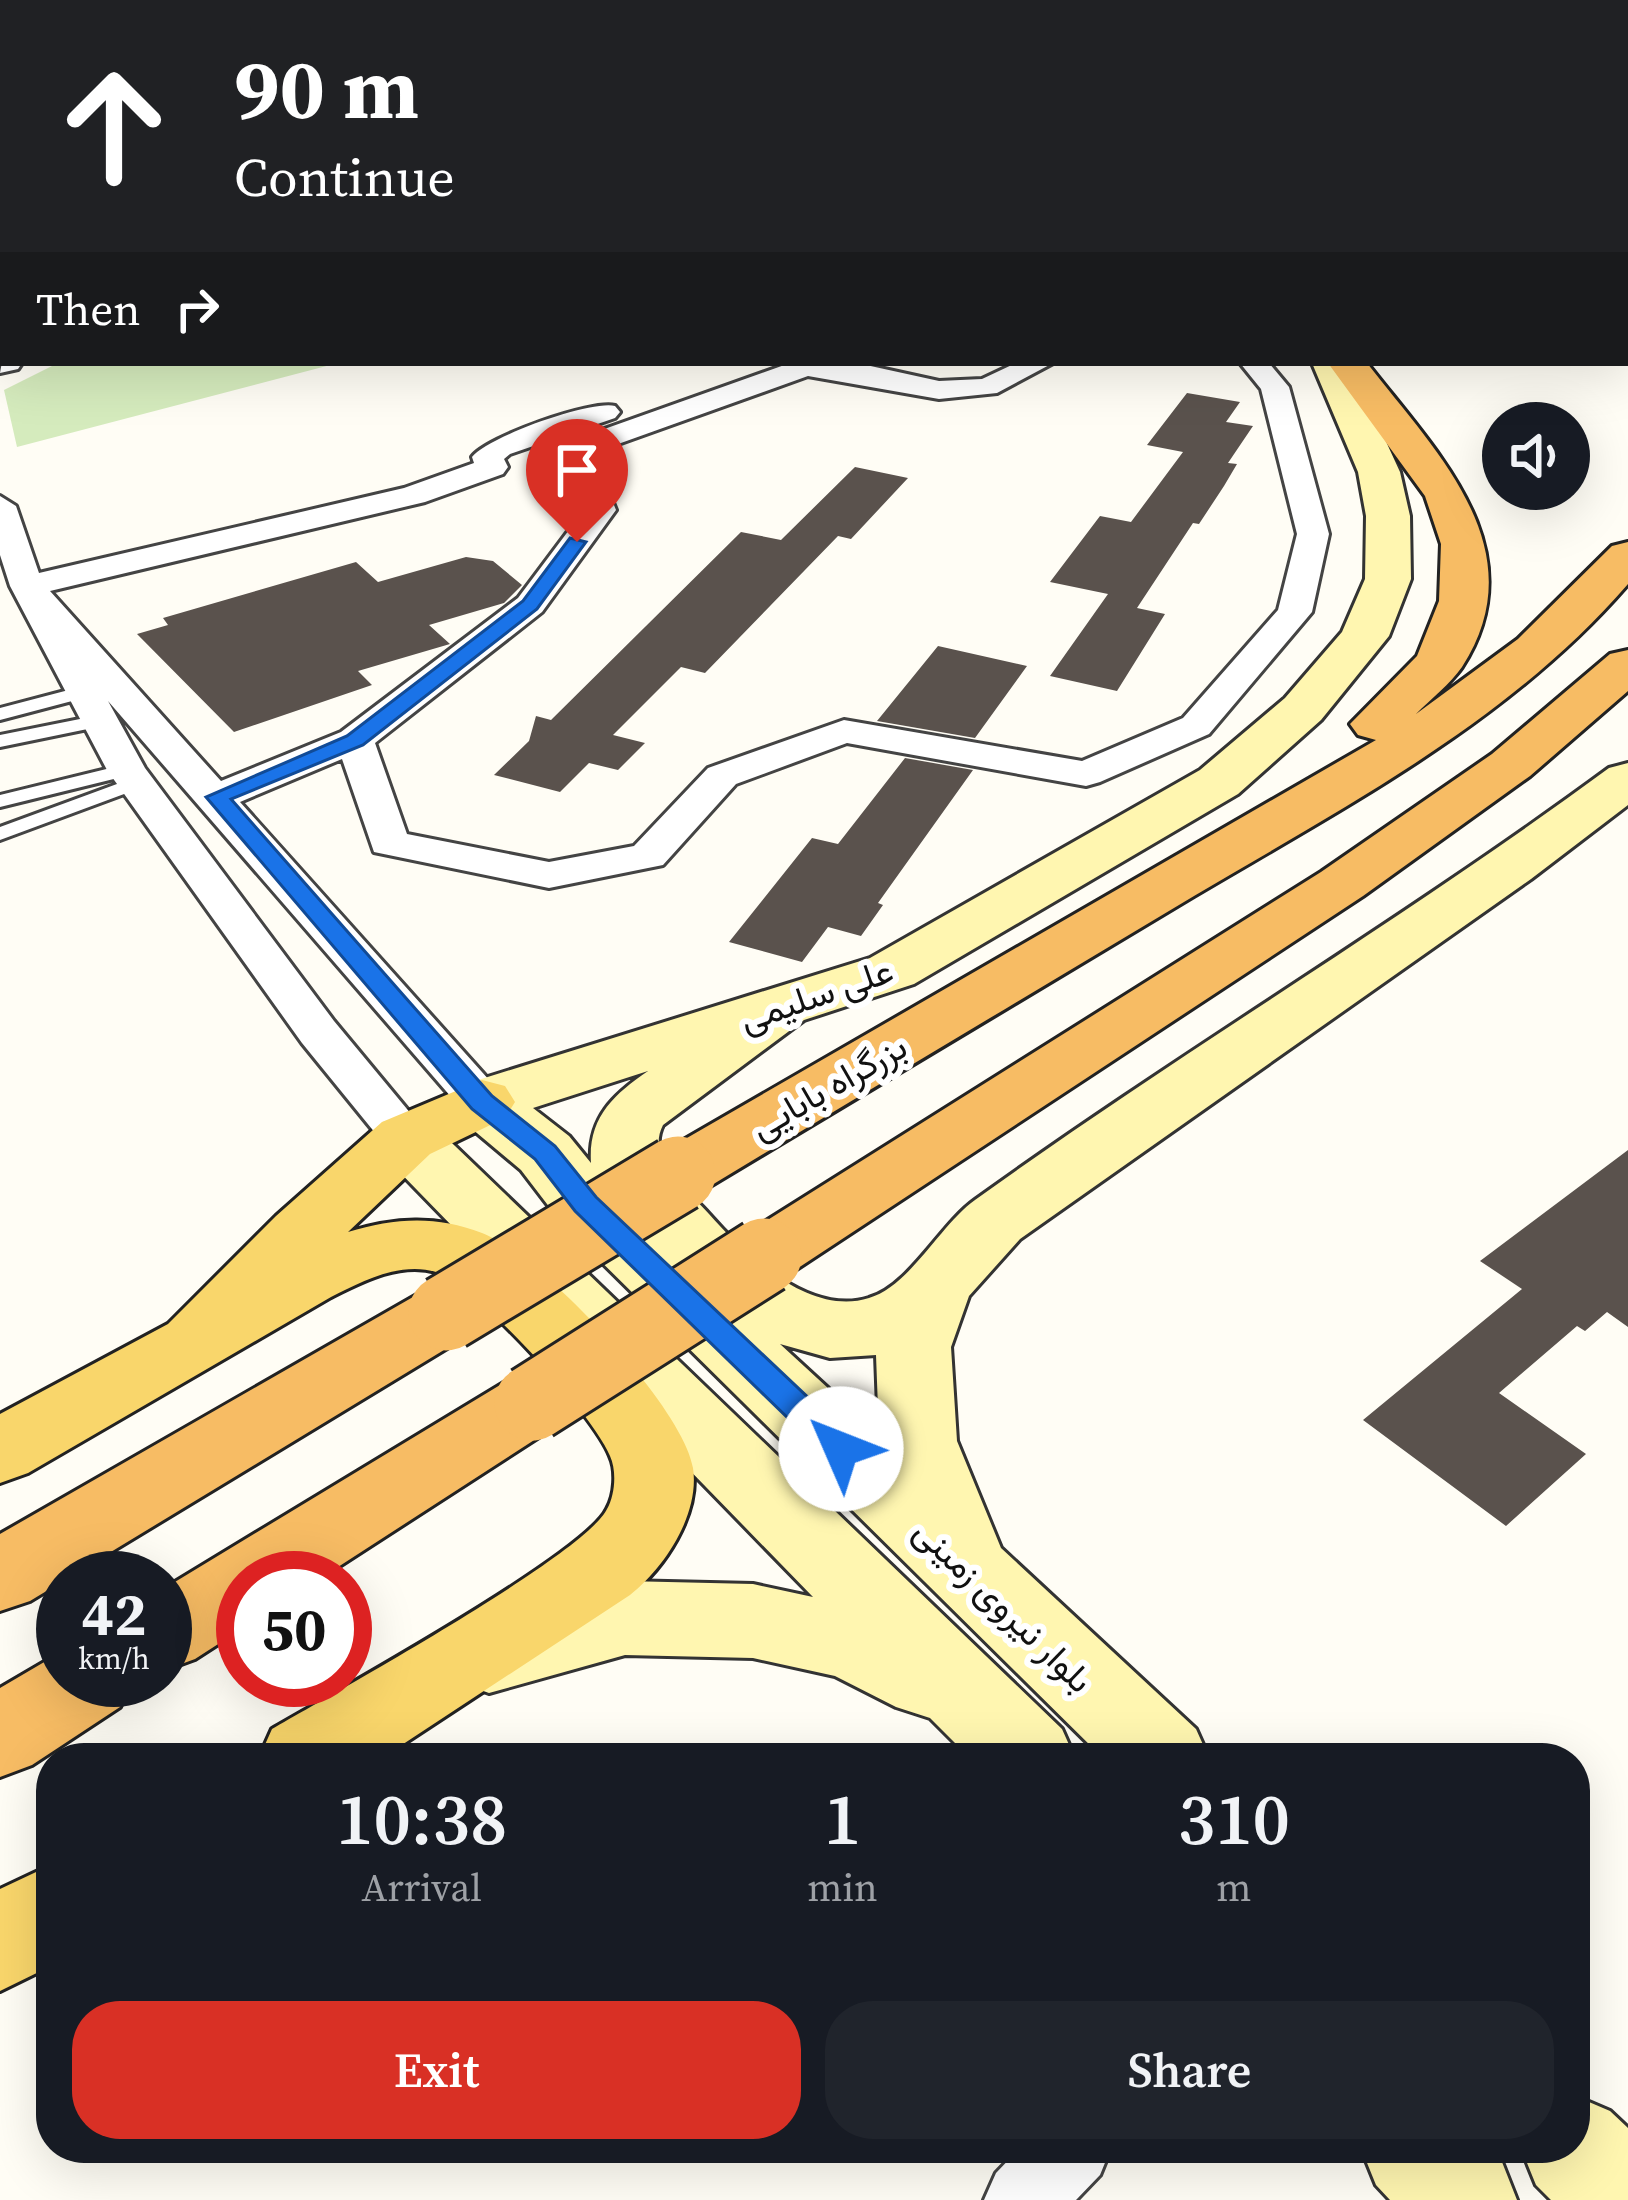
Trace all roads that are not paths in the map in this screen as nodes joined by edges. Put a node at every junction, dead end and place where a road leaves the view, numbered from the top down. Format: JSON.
{"nodes":[{"id":1,"x":737,"y":366,"type":"edge"},
{"id":2,"x":1032,"y":366,"type":"edge"},
{"id":3,"x":1257,"y":366,"type":"edge"},
{"id":4,"x":1332,"y":366,"type":"edge"},
{"id":5,"x":1349,"y":366,"type":"edge"},
{"id":6,"x":0,"y":506,"type":"edge"},
{"id":7,"x":1628,"y":556,"type":"edge"},
{"id":8,"x":27,"y":586,"type":"junction"},
{"id":9,"x":1628,"y":665,"type":"edge"},
{"id":10,"x":92,"y":706,"type":"junction"},
{"id":11,"x":0,"y":714,"type":"edge"},
{"id":12,"x":355,"y":740,"type":"junction"},
{"id":13,"x":0,"y":741,"type":"edge"},
{"id":14,"x":132,"y":777,"type":"junction"},
{"id":15,"x":1628,"y":779,"type":"edge"},
{"id":16,"x":217,"y":797,"type":"junction"},
{"id":17,"x":0,"y":801,"type":"edge"},
{"id":18,"x":0,"y":835,"type":"edge"},
{"id":19,"x":1252,"y":838,"type":"junction"},
{"id":20,"x":780,"y":1009,"type":"junction"},
{"id":21,"x":482,"y":1102,"type":"junction"},
{"id":22,"x":406,"y":1138,"type":"junction"},
{"id":23,"x":937,"y":1283,"type":"junction"},
{"id":24,"x":195,"y":1344,"type":"junction"},
{"id":25,"x":0,"y":1451,"type":"edge"},
{"id":26,"x":295,"y":1551,"type":"edge"},
{"id":27,"x":969,"y":1571,"type":"junction"},
{"id":28,"x":0,"y":1576,"type":"edge"},
{"id":29,"x":462,"y":1662,"type":"junction"},
{"id":30,"x":46,"y":1707,"type":"edge"},
{"id":31,"x":1005,"y":1733,"type":"edge"},
{"id":32,"x":0,"y":1736,"type":"edge"},
{"id":33,"x":329,"y":1743,"type":"edge"},
{"id":34,"x":1149,"y":1743,"type":"edge"},
{"id":35,"x":36,"y":1921,"type":"edge"},
{"id":36,"x":0,"y":1943,"type":"edge"},
{"id":37,"x":1059,"y":2163,"type":"edge"},
{"id":38,"x":1428,"y":2163,"type":"edge"},
{"id":39,"x":1589,"y":2163,"type":"edge"},
{"id":40,"x":1023,"y":2200,"type":"edge"},
{"id":41,"x":1464,"y":2200,"type":"edge"},
{"id":42,"x":1628,"y":2200,"type":"edge"}],
"edges":[{"from":1,"to":8,"type":"street"},
{"from":2,"to":12,"type":"street"},
{"from":3,"to":12,"type":"street"},
{"from":4,"to":20,"type":"main road","name":"علی سلیمی"},
{"from":5,"to":19,"type":"highway"},
{"from":6,"to":8,"type":"street"},
{"from":7,"to":19,"type":"highway","name":"بزرگراه بابایی"},
{"from":8,"to":10,"type":"street"},
{"from":8,"to":16,"type":"street"},
{"from":9,"to":26,"type":"highway","bridge":true},
{"from":10,"to":11,"type":"lane"},
{"from":10,"to":13,"type":"lane"},
{"from":10,"to":14,"type":"street"},
{"from":12,"to":16,"type":"street"},
{"from":14,"to":17,"type":"lane"},
{"from":14,"to":18,"type":"lane"},
{"from":14,"to":22,"type":"street"},
{"from":15,"to":23,"type":"main road"},
{"from":16,"to":21,"type":"street"},
{"from":19,"to":28,"type":"highway","name":"بزرگراه بابایی","bridge":true},
{"from":20,"to":21,"type":"main road","name":"علی سلیمی"},
{"from":20,"to":23,"type":"main road"},
{"from":21,"to":22,"type":"main road","name":"علی سلیمی"},
{"from":21,"to":27,"type":"main road","name":"بلوار نیروی زمینی"},
{"from":22,"to":24,"type":"main road","name":"علی سلیمی"},
{"from":22,"to":31,"type":"main road"},
{"from":23,"to":27,"type":"main road"},
{"from":24,"to":25,"type":"main road","name":"علی سلیمی"},
{"from":24,"to":29,"type":"main road"},
{"from":27,"to":34,"type":"main road","name":"بلوار نیروی زمینی"},
{"from":29,"to":31,"type":"main road"},
{"from":29,"to":33,"type":"main road"},
{"from":30,"to":32,"type":"highway"},
{"from":35,"to":36,"type":"main road"},
{"from":37,"to":40,"type":"street"},
{"from":38,"to":41,"type":"main road"},
{"from":39,"to":42,"type":"main road"}]}
